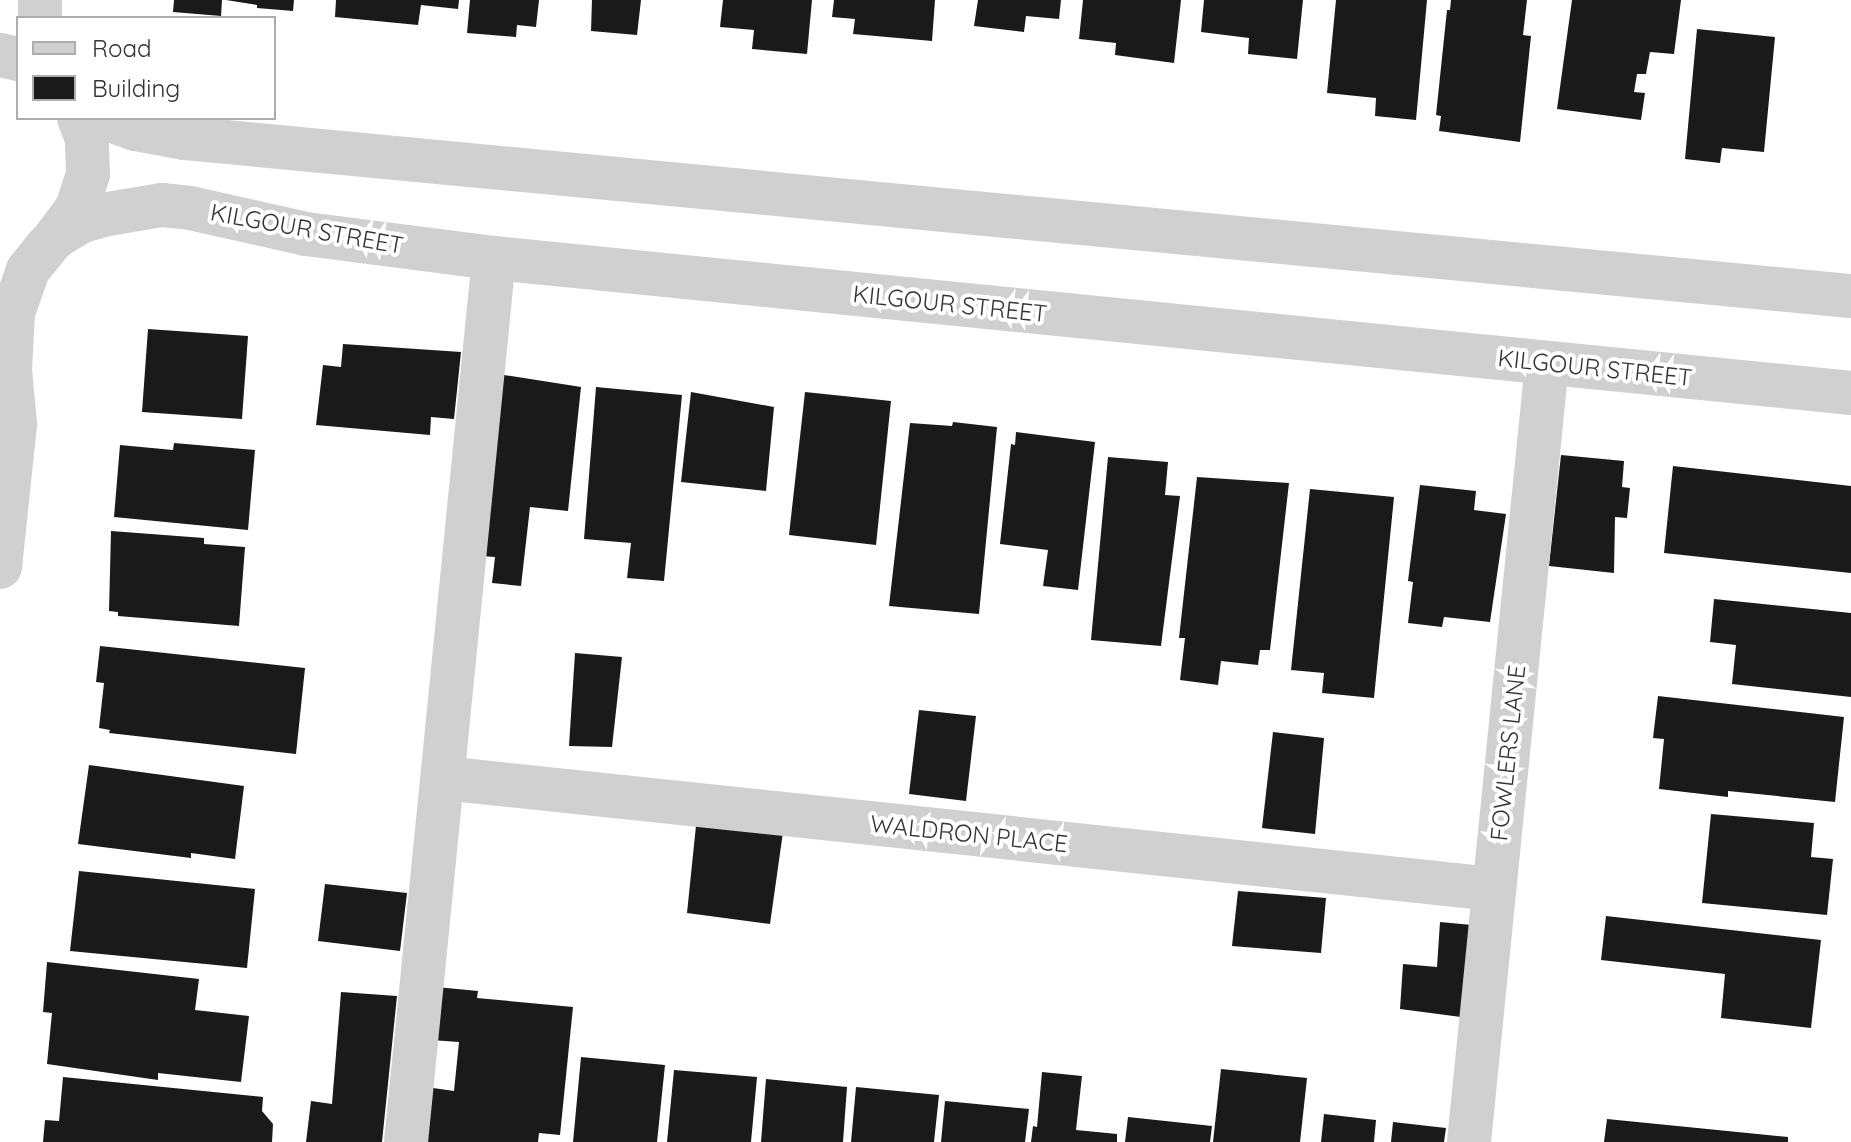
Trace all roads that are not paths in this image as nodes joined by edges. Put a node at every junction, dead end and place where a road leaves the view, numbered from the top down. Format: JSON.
{"nodes":[{"id":1,"x":80,"y":120,"type":"edge"},
{"id":2,"x":111,"y":120,"type":"edge"},
{"id":3,"x":53,"y":240,"type":"junction"},
{"id":4,"x":494,"y":258,"type":"junction"},
{"id":5,"x":0,"y":267,"type":"edge"},
{"id":6,"x":1851,"y":296,"type":"edge"},
{"id":7,"x":1547,"y":363,"type":"junction"},
{"id":8,"x":1851,"y":393,"type":"edge"},
{"id":9,"x":0,"y":567,"type":"edge"},
{"id":10,"x":443,"y":778,"type":"junction"},
{"id":11,"x":1494,"y":889,"type":"junction"},
{"id":12,"x":406,"y":1142,"type":"edge"},
{"id":13,"x":1469,"y":1142,"type":"edge"}],
"edges":[{"from":1,"to":3,"type":"street"},
{"from":2,"to":6,"type":"street"},
{"from":3,"to":4,"type":"street","name":"KILGOUR STREET"},
{"from":3,"to":5,"type":"street","name":"KILGOUR STREET"},
{"from":3,"to":9,"type":"street"},
{"from":4,"to":7,"type":"street","name":"KILGOUR STREET"},
{"from":4,"to":10,"type":"street"},
{"from":7,"to":8,"type":"street","name":"KILGOUR STREET"},
{"from":7,"to":11,"type":"street","name":"FOWLERS LANE"},
{"from":10,"to":11,"type":"street","name":"WALDRON PLACE"},
{"from":10,"to":12,"type":"street"},
{"from":11,"to":13,"type":"street","name":"FOWLERS LANE"}]}
